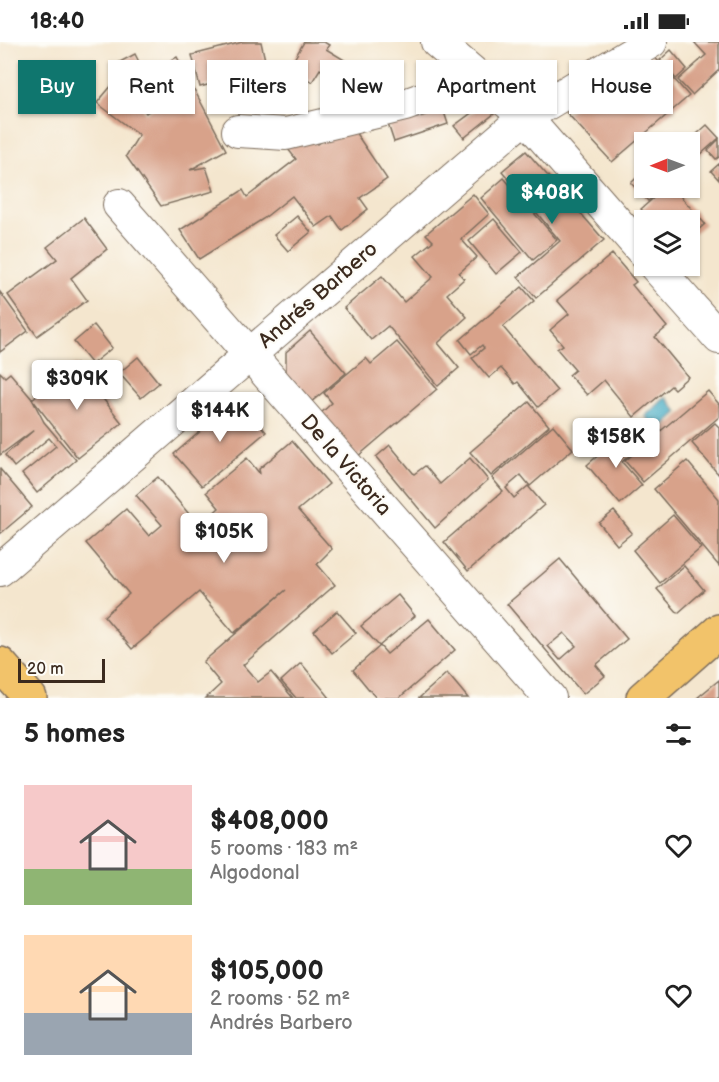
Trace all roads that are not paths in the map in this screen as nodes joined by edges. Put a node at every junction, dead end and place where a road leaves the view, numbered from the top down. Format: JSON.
{"nodes":[{"id":1,"x":437,"y":42,"type":"edge"},
{"id":2,"x":651,"y":42,"type":"edge"},
{"id":3,"x":458,"y":60,"type":"edge"},
{"id":4,"x":416,"y":101,"type":"edge"},
{"id":5,"x":521,"y":114,"type":"edge"},
{"id":6,"x":525,"y":117,"type":"junction"},
{"id":7,"x":238,"y":131,"type":"dead end"},
{"id":8,"x":119,"y":205,"type":"dead end"},
{"id":9,"x":634,"y":241,"type":"edge"},
{"id":10,"x":664,"y":276,"type":"edge"},
{"id":11,"x":719,"y":338,"type":"edge"},
{"id":12,"x":249,"y":354,"type":"junction"},
{"id":13,"x":0,"y":570,"type":"edge"},
{"id":14,"x":719,"y":631,"type":"edge"},
{"id":15,"x":0,"y":664,"type":"edge"},
{"id":16,"x":30,"y":698,"type":"edge"},
{"id":17,"x":550,"y":698,"type":"edge"},
{"id":18,"x":643,"y":698,"type":"edge"}],
"edges":[{"from":1,"to":3,"type":"street"},
{"from":2,"to":6,"type":"street","name":"Andrés Barbero"},
{"from":4,"to":7,"type":"street"},
{"from":5,"to":6,"type":"street"},
{"from":6,"to":9,"type":"street"},
{"from":6,"to":12,"type":"street","name":"Andrés Barbero"},
{"from":8,"to":12,"type":"street","name":"De la Victoria"},
{"from":10,"to":11,"type":"street"},
{"from":12,"to":13,"type":"street","name":"Andrés Barbero"},
{"from":12,"to":17,"type":"street","name":"De la Victoria"},
{"from":14,"to":18,"type":"main road"},
{"from":15,"to":16,"type":"main road"}]}
